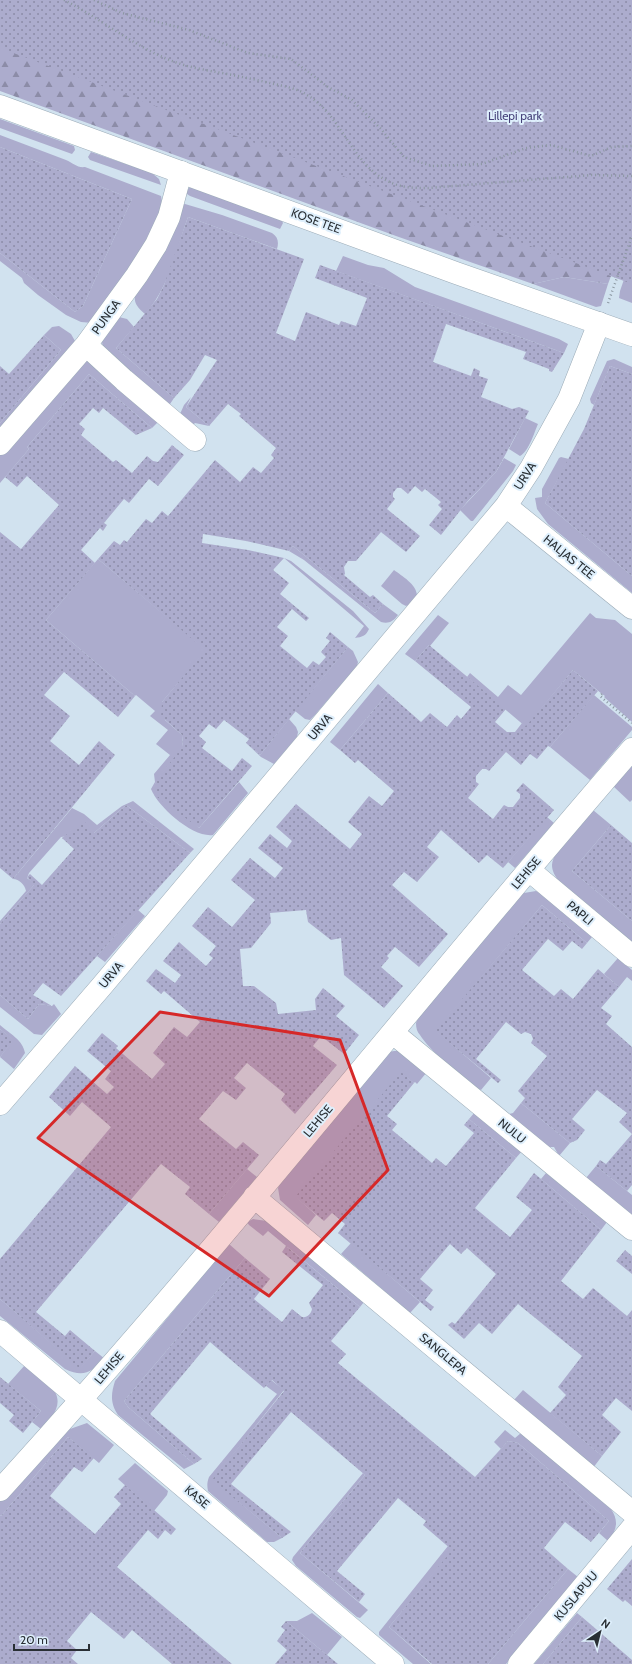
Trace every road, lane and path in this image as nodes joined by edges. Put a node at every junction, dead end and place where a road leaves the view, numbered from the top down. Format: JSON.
{"nodes":[{"id":1,"x":64,"y":0,"type":"edge"},
{"id":2,"x":94,"y":0,"type":"edge"},
{"id":3,"x":0,"y":106,"type":"edge"},
{"id":4,"x":632,"y":146,"type":"edge"},
{"id":5,"x":181,"y":172,"type":"junction"},
{"id":6,"x":632,"y":176,"type":"edge"},
{"id":7,"x":632,"y":236,"type":"edge"},
{"id":8,"x":600,"y":324,"type":"junction"},
{"id":9,"x":632,"y":335,"type":"edge"},
{"id":10,"x":86,"y":345,"type":"junction"},
{"id":11,"x":195,"y":440,"type":"dead end"},
{"id":12,"x":0,"y":444,"type":"edge"},
{"id":13,"x":506,"y":506,"type":"junction"},
{"id":14,"x":632,"y":608,"type":"edge"},
{"id":15,"x":602,"y":694,"type":"dead end"},
{"id":16,"x":632,"y":723,"type":"edge"},
{"id":17,"x":632,"y":749,"type":"edge"},
{"id":18,"x":529,"y":870,"type":"junction"},
{"id":19,"x":632,"y":956,"type":"edge"},
{"id":20,"x":393,"y":1033,"type":"junction"},
{"id":21,"x":0,"y":1104,"type":"edge"},
{"id":22,"x":254,"y":1197,"type":"junction"},
{"id":23,"x":632,"y":1229,"type":"edge"},
{"id":24,"x":0,"y":1331,"type":"edge"},
{"id":25,"x":82,"y":1399,"type":"junction"},
{"id":26,"x":0,"y":1490,"type":"edge"},
{"id":27,"x":632,"y":1512,"type":"edge"},
{"id":28,"x":632,"y":1528,"type":"edge"},
{"id":29,"x":393,"y":1664,"type":"edge"},
{"id":30,"x":519,"y":1664,"type":"edge"}],
"edges":[{"from":1,"to":6,"type":"path"},
{"from":2,"to":4,"type":"path"},
{"from":3,"to":5,"type":"street","name":"KOSE TEE"},
{"from":5,"to":8,"type":"street","name":"KOSE TEE"},
{"from":5,"to":10,"type":"street","name":"PUNGA"},
{"from":7,"to":8,"type":"path"},
{"from":8,"to":9,"type":"street","name":"KOSE TEE"},
{"from":8,"to":13,"type":"street","name":"URVA"},
{"from":10,"to":11,"type":"street"},
{"from":10,"to":12,"type":"street","name":"PUNGA"},
{"from":13,"to":14,"type":"street","name":"HALJAS TEE"},
{"from":13,"to":21,"type":"street","name":"URVA"},
{"from":15,"to":16,"type":"path"},
{"from":17,"to":18,"type":"street","name":"LEHISE"},
{"from":18,"to":19,"type":"street","name":"PAPLI"},
{"from":18,"to":20,"type":"street","name":"LEHISE"},
{"from":20,"to":22,"type":"street","name":"LEHISE"},
{"from":20,"to":23,"type":"street","name":"NULU"},
{"from":22,"to":25,"type":"street","name":"LEHISE"},
{"from":22,"to":27,"type":"street","name":"SANGLEPA"},
{"from":24,"to":25,"type":"street","name":"KASE"},
{"from":25,"to":26,"type":"street","name":"LEHISE"},
{"from":25,"to":29,"type":"street","name":"KASE"},
{"from":28,"to":30,"type":"street","name":"KUSLAPUU"}]}
